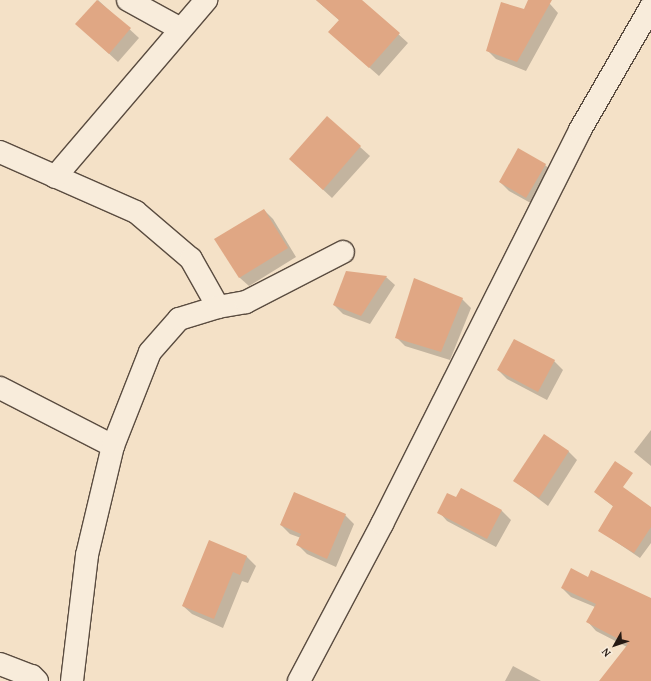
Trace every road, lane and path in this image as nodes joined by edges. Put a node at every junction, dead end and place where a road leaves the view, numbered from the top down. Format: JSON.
{"nodes":[{"id":1,"x":128,"y":0,"type":"edge"},
{"id":2,"x":206,"y":0,"type":"edge"},
{"id":3,"x":651,"y":7,"type":"edge"},
{"id":4,"x":180,"y":28,"type":"junction"},
{"id":5,"x":0,"y":152,"type":"edge"},
{"id":6,"x":55,"y":177,"type":"junction"},
{"id":7,"x":343,"y":252,"type":"dead end"},
{"id":8,"x":218,"y":307,"type":"junction"},
{"id":9,"x":0,"y":388,"type":"edge"},
{"id":10,"x":113,"y":446,"type":"junction"},
{"id":11,"x":0,"y":664,"type":"edge"},
{"id":12,"x":33,"y":680,"type":"edge"},
{"id":13,"x":72,"y":681,"type":"edge"},
{"id":14,"x":299,"y":681,"type":"edge"}],
"edges":[{"from":1,"to":4,"type":"street"},
{"from":2,"to":4,"type":"street"},
{"from":3,"to":14,"type":"street"},
{"from":4,"to":6,"type":"street"},
{"from":5,"to":6,"type":"street"},
{"from":6,"to":8,"type":"street"},
{"from":7,"to":8,"type":"street"},
{"from":8,"to":10,"type":"street"},
{"from":9,"to":10,"type":"street"},
{"from":10,"to":13,"type":"street"},
{"from":11,"to":12,"type":"street"}]}
